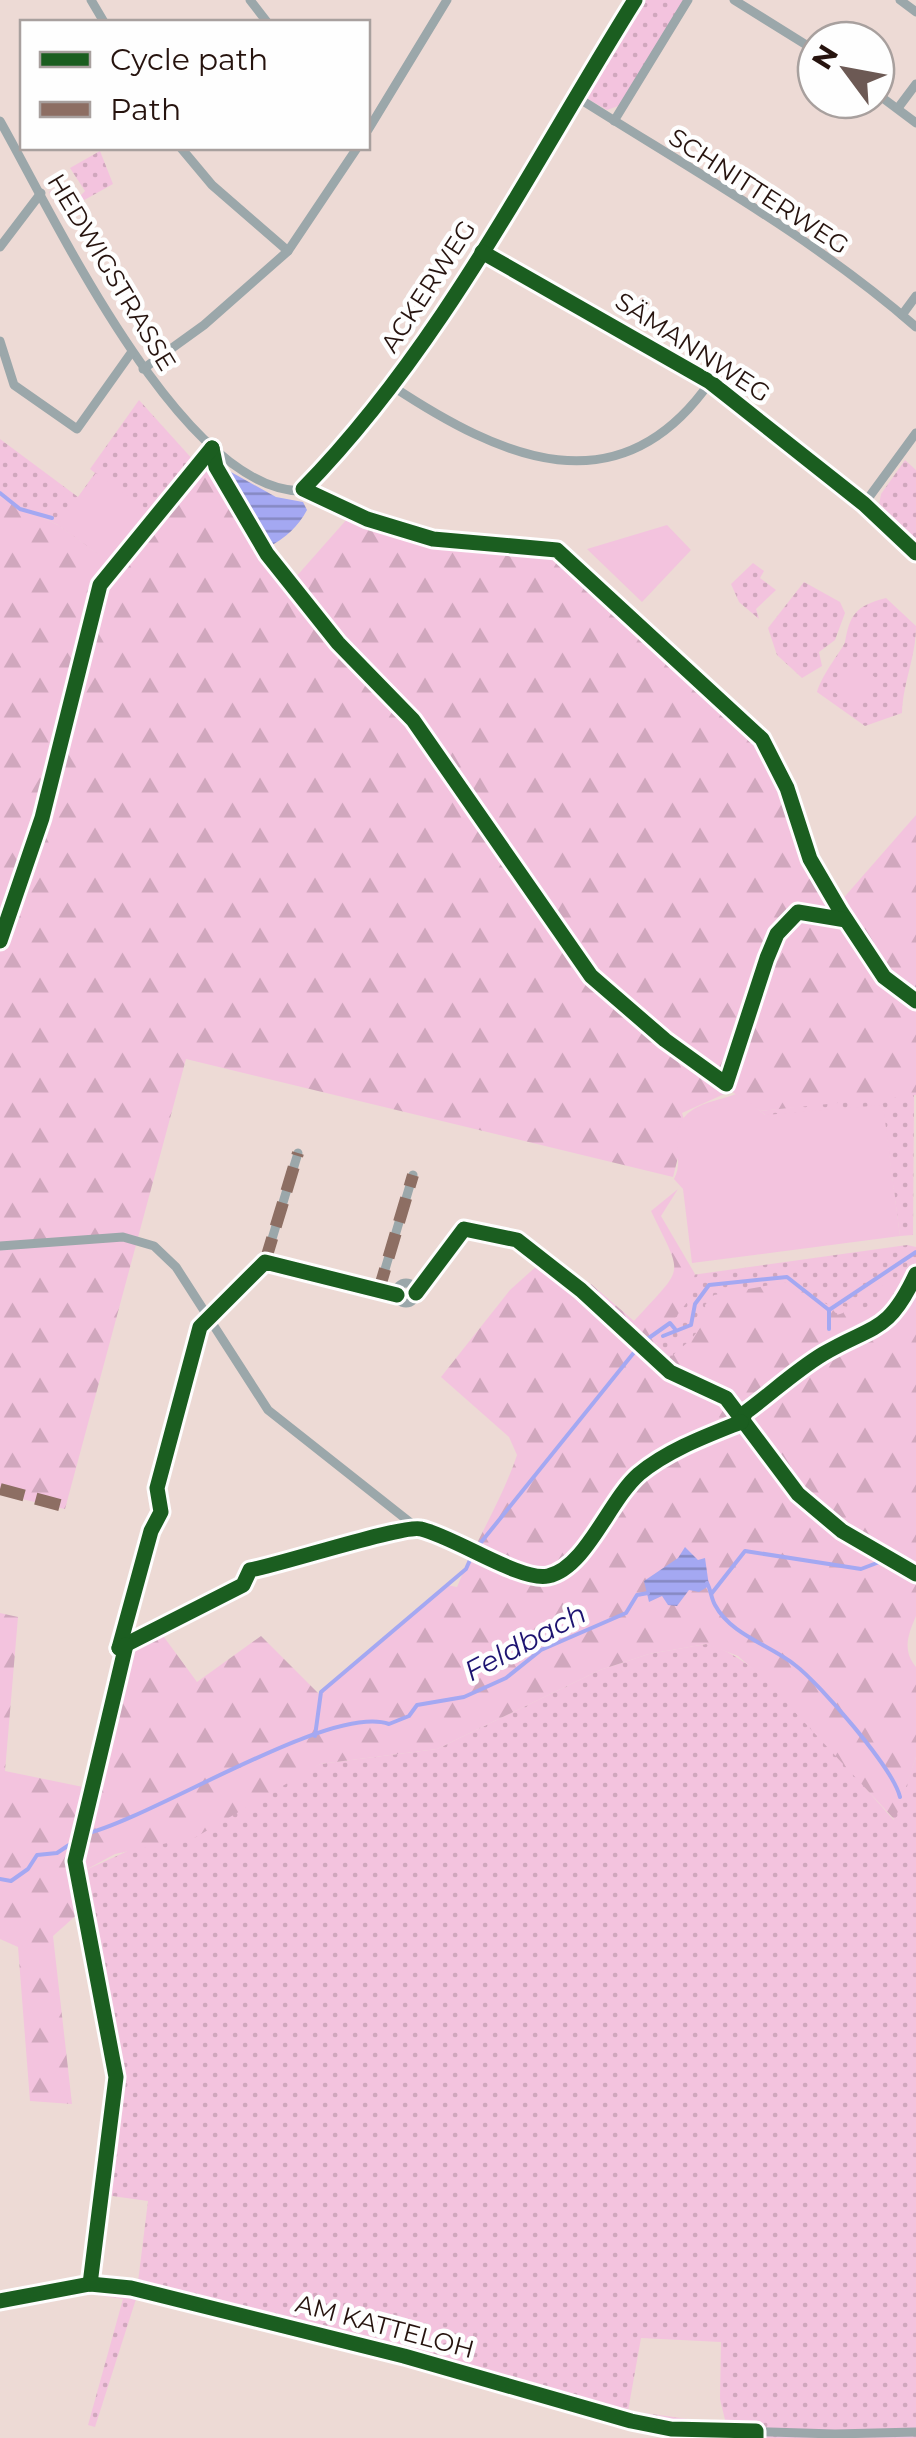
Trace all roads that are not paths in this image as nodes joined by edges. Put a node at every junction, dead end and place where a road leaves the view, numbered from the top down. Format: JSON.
{"nodes":[{"id":1,"x":250,"y":0,"type":"edge"},
{"id":2,"x":448,"y":0,"type":"edge"},
{"id":3,"x":636,"y":0,"type":"edge"},
{"id":4,"x":688,"y":0,"type":"edge"},
{"id":5,"x":734,"y":0,"type":"edge"},
{"id":6,"x":900,"y":0,"type":"edge"},
{"id":7,"x":916,"y":12,"type":"edge"},
{"id":8,"x":265,"y":20,"type":"edge"},
{"id":9,"x":796,"y":39,"type":"edge"},
{"id":10,"x":916,"y":84,"type":"edge"},
{"id":11,"x":575,"y":96,"type":"junction"},
{"id":12,"x":898,"y":108,"type":"joint"},
{"id":13,"x":614,"y":121,"type":"junction"},
{"id":14,"x":0,"y":122,"type":"edge"},
{"id":15,"x":370,"y":123,"type":"edge"},
{"id":16,"x":916,"y":123,"type":"edge"},
{"id":17,"x":183,"y":150,"type":"edge"},
{"id":18,"x":356,"y":150,"type":"edge"},
{"id":19,"x":41,"y":193,"type":"junction"},
{"id":20,"x":0,"y":247,"type":"edge"},
{"id":21,"x":288,"y":252,"type":"junction"},
{"id":22,"x":482,"y":252,"type":"junction"},
{"id":23,"x":916,"y":296,"type":"edge"},
{"id":24,"x":902,"y":315,"type":"junction"},
{"id":25,"x":916,"y":327,"type":"edge"},
{"id":26,"x":0,"y":341,"type":"edge"},
{"id":27,"x":131,"y":353,"type":"junction"},
{"id":28,"x":4,"y":367,"type":"edge"},
{"id":29,"x":142,"y":369,"type":"junction"},
{"id":30,"x":710,"y":382,"type":"junction"},
{"id":31,"x":392,"y":386,"type":"junction"},
{"id":32,"x":916,"y":432,"type":"edge"},
{"id":33,"x":303,"y":490,"type":"joint"},
{"id":34,"x":864,"y":504,"type":"junction"},
{"id":35,"x":916,"y":553,"type":"edge"},
{"id":36,"x":298,"y":1153,"type":"dead end"},
{"id":37,"x":413,"y":1175,"type":"dead end"},
{"id":38,"x":464,"y":1229,"type":"dead end"},
{"id":39,"x":0,"y":1246,"type":"edge"},
{"id":40,"x":265,"y":1262,"type":"junction"},
{"id":41,"x":378,"y":1292,"type":"junction"},
{"id":42,"x":396,"y":1294,"type":"dead end"},
{"id":43,"x":208,"y":1321,"type":"junction"},
{"id":44,"x":741,"y":1422,"type":"junction"},
{"id":45,"x":416,"y":1527,"type":"junction"},
{"id":46,"x":150,"y":1530,"type":"dead end"},
{"id":47,"x":916,"y":1574,"type":"edge"},
{"id":48,"x":158,"y":1632,"type":"dead end"},
{"id":49,"x":0,"y":2302,"type":"edge"},
{"id":50,"x":916,"y":2432,"type":"edge"},
{"id":51,"x":756,"y":2435,"type":"edge"}],
"edges":[{"from":1,"to":8,"type":"street"},
{"from":2,"to":15,"type":"street"},
{"from":3,"to":11,"type":"street","name":"ACKERWEG"},
{"from":4,"to":13,"type":"street"},
{"from":5,"to":9,"type":"street"},
{"from":6,"to":7,"type":"street"},
{"from":10,"to":12,"type":"street"},
{"from":11,"to":13,"type":"street","name":"SCHNITTERWEG"},
{"from":11,"to":22,"type":"street","name":"ACKERWEG"},
{"from":12,"to":16,"type":"street"},
{"from":13,"to":24,"type":"street","name":"SCHNITTERWEG"},
{"from":14,"to":19,"type":"street","name":"HEDWIGSTRASSE"},
{"from":17,"to":21,"type":"street"},
{"from":18,"to":21,"type":"street"},
{"from":19,"to":20,"type":"street"},
{"from":19,"to":27,"type":"street","name":"HEDWIGSTRASSE"},
{"from":21,"to":29,"type":"street"},
{"from":22,"to":30,"type":"street","name":"SÄMANNWEG"},
{"from":22,"to":31,"type":"street","name":"ACKERWEG"},
{"from":23,"to":24,"type":"street"},
{"from":24,"to":25,"type":"street","name":"SCHNITTERWEG"},
{"from":26,"to":28,"type":"street"},
{"from":27,"to":28,"type":"street"},
{"from":27,"to":29,"type":"street","name":"HEDWIGSTRASSE"},
{"from":29,"to":33,"type":"street","name":"HEDWIGSTRASSE"},
{"from":30,"to":31,"type":"street"},
{"from":30,"to":34,"type":"street","name":"SÄMANNWEG"},
{"from":31,"to":33,"type":"street","name":"ACKERWEG"},
{"from":32,"to":34,"type":"street"},
{"from":34,"to":35,"type":"street","name":"SÄMANNWEG"},
{"from":36,"to":40,"type":"street"},
{"from":37,"to":41,"type":"street"},
{"from":38,"to":44,"type":"street"},
{"from":39,"to":43,"type":"street"},
{"from":40,"to":41,"type":"street"},
{"from":40,"to":43,"type":"street"},
{"from":41,"to":42,"type":"street"},
{"from":43,"to":45,"type":"street"},
{"from":43,"to":46,"type":"street"},
{"from":44,"to":45,"type":"street"},
{"from":44,"to":47,"type":"street"},
{"from":45,"to":48,"type":"street"},
{"from":49,"to":51,"type":"street","name":"AM KATTELOH"},
{"from":50,"to":51,"type":"street","name":"AM KATTELOH"}]}
